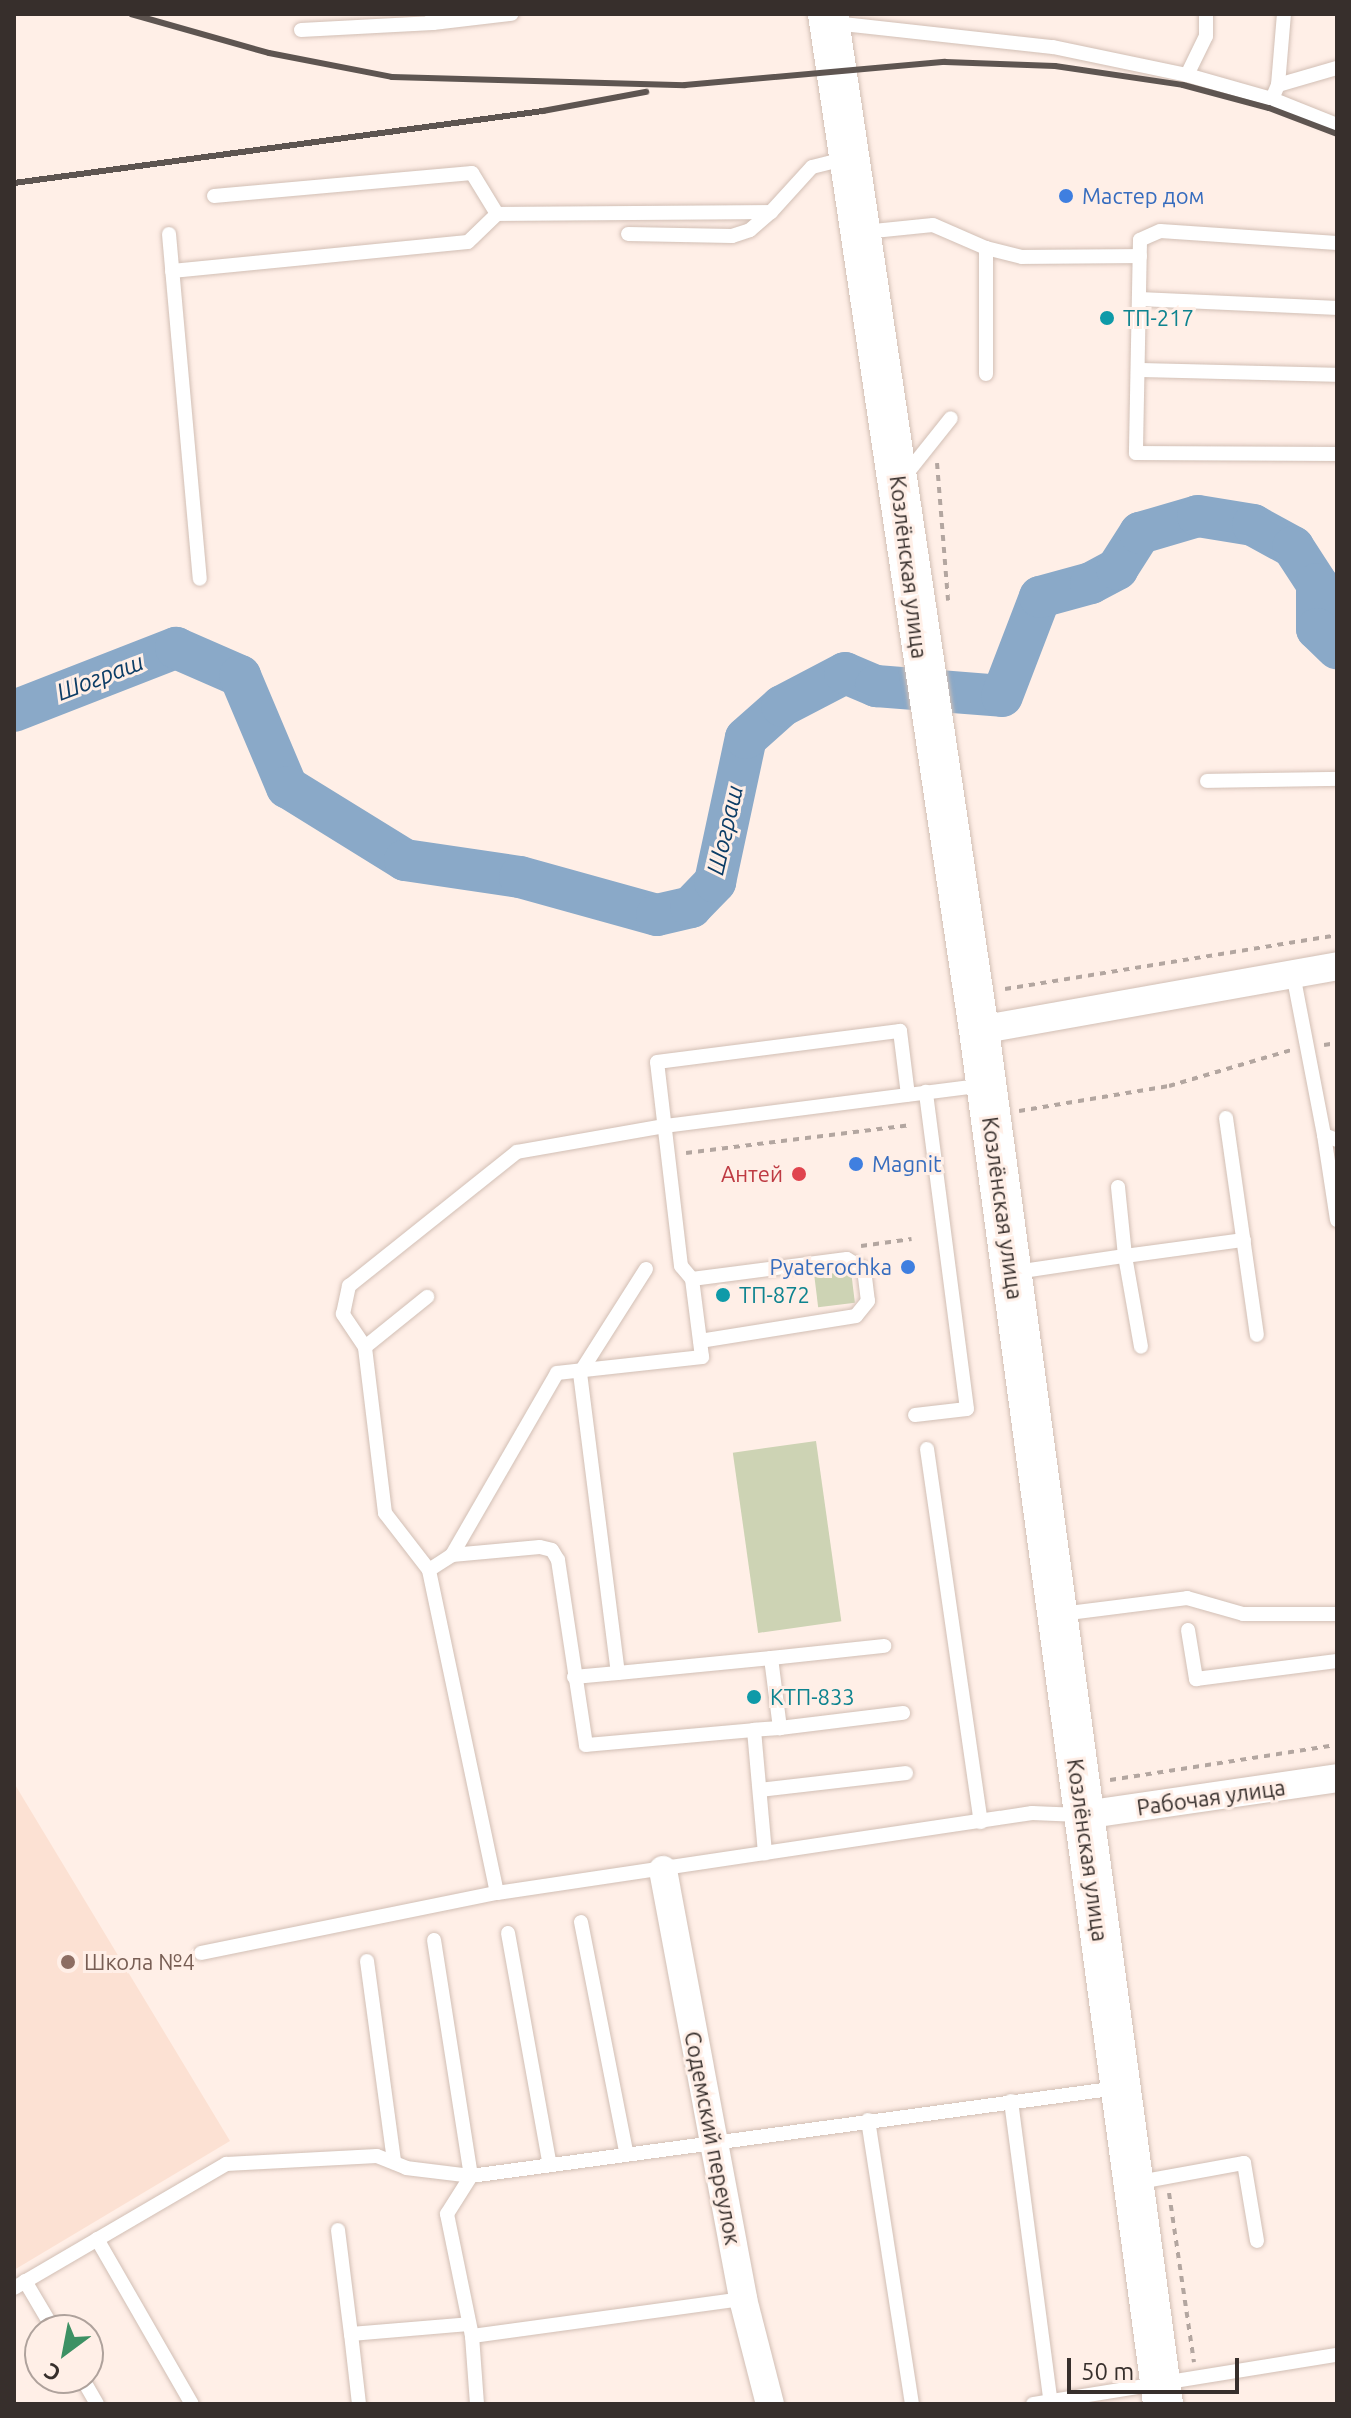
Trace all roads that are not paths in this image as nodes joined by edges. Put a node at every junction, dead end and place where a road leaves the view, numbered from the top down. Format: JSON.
{"nodes":[{"id":1,"x":511,"y":14,"type":"edge"},
{"id":2,"x":1206,"y":14,"type":"edge"},
{"id":3,"x":1284,"y":14,"type":"edge"},
{"id":4,"x":433,"y":18,"type":"edge"},
{"id":5,"x":829,"y":18,"type":"edge"},
{"id":6,"x":301,"y":30,"type":"dead end"},
{"id":7,"x":1337,"y":68,"type":"edge"},
{"id":8,"x":1187,"y":75,"type":"junction"},
{"id":9,"x":1275,"y":92,"type":"junction"},
{"id":10,"x":1337,"y":125,"type":"edge"},
{"id":11,"x":851,"y":157,"type":"junction"},
{"id":12,"x":214,"y":196,"type":"dead end"},
{"id":13,"x":771,"y":212,"type":"junction"},
{"id":14,"x":497,"y":214,"type":"junction"},
{"id":15,"x":864,"y":232,"type":"junction"},
{"id":16,"x":169,"y":234,"type":"dead end"},
{"id":17,"x":628,"y":234,"type":"dead end"},
{"id":18,"x":1337,"y":243,"type":"edge"},
{"id":19,"x":986,"y":248,"type":"junction"},
{"id":20,"x":1140,"y":256,"type":"junction"},
{"id":21,"x":172,"y":271,"type":"junction"},
{"id":22,"x":1141,"y":299,"type":"junction"},
{"id":23,"x":1337,"y":308,"type":"edge"},
{"id":24,"x":1138,"y":370,"type":"junction"},
{"id":25,"x":986,"y":374,"type":"dead end"},
{"id":26,"x":1337,"y":375,"type":"edge"},
{"id":27,"x":951,"y":418,"type":"dead end"},
{"id":28,"x":1337,"y":454,"type":"edge"},
{"id":29,"x":898,"y":484,"type":"junction"},
{"id":30,"x":200,"y":579,"type":"dead end"},
{"id":31,"x":1337,"y":779,"type":"edge"},
{"id":32,"x":1207,"y":781,"type":"dead end"},
{"id":33,"x":1337,"y":966,"type":"edge"},
{"id":34,"x":1293,"y":974,"type":"junction"},
{"id":35,"x":979,"y":1030,"type":"junction"},
{"id":36,"x":926,"y":1092,"type":"junction"},
{"id":37,"x":908,"y":1095,"type":"junction"},
{"id":38,"x":988,"y":1100,"type":"junction"},
{"id":39,"x":1226,"y":1118,"type":"dead end"},
{"id":40,"x":665,"y":1126,"type":"junction"},
{"id":41,"x":1330,"y":1138,"type":"edge"},
{"id":42,"x":1118,"y":1187,"type":"dead end"},
{"id":43,"x":1337,"y":1220,"type":"edge"},
{"id":44,"x":1244,"y":1240,"type":"junction"},
{"id":45,"x":1125,"y":1256,"type":"junction"},
{"id":46,"x":646,"y":1269,"type":"dead end"},
{"id":47,"x":1011,"y":1273,"type":"junction"},
{"id":48,"x":692,"y":1279,"type":"junction"},
{"id":49,"x":427,"y":1297,"type":"dead end"},
{"id":50,"x":1257,"y":1335,"type":"dead end"},
{"id":51,"x":700,"y":1341,"type":"junction"},
{"id":52,"x":365,"y":1347,"type":"junction"},
{"id":53,"x":1141,"y":1347,"type":"dead end"},
{"id":54,"x":580,"y":1373,"type":"junction"},
{"id":55,"x":915,"y":1415,"type":"dead end"},
{"id":56,"x":927,"y":1449,"type":"dead end"},
{"id":57,"x":452,"y":1555,"type":"junction"},
{"id":58,"x":429,"y":1570,"type":"junction"},
{"id":59,"x":1337,"y":1614,"type":"edge"},
{"id":60,"x":1057,"y":1615,"type":"junction"},
{"id":61,"x":1188,"y":1630,"type":"dead end"},
{"id":62,"x":884,"y":1646,"type":"dead end"},
{"id":63,"x":771,"y":1658,"type":"junction"},
{"id":64,"x":1337,"y":1661,"type":"edge"},
{"id":65,"x":618,"y":1673,"type":"junction"},
{"id":66,"x":574,"y":1677,"type":"junction"},
{"id":67,"x":903,"y":1713,"type":"dead end"},
{"id":68,"x":780,"y":1728,"type":"junction"},
{"id":69,"x":754,"y":1730,"type":"junction"},
{"id":70,"x":906,"y":1773,"type":"dead end"},
{"id":71,"x":1337,"y":1778,"type":"edge"},
{"id":72,"x":760,"y":1790,"type":"junction"},
{"id":73,"x":1084,"y":1815,"type":"junction"},
{"id":74,"x":981,"y":1822,"type":"junction"},
{"id":75,"x":765,"y":1854,"type":"junction"},
{"id":76,"x":663,"y":1870,"type":"junction"},
{"id":77,"x":497,"y":1893,"type":"junction"},
{"id":78,"x":581,"y":1922,"type":"dead end"},
{"id":79,"x":508,"y":1933,"type":"dead end"},
{"id":80,"x":434,"y":1940,"type":"dead end"},
{"id":81,"x":201,"y":1953,"type":"dead end"},
{"id":82,"x":367,"y":1961,"type":"dead end"},
{"id":83,"x":1121,"y":2088,"type":"junction"},
{"id":84,"x":1011,"y":2101,"type":"junction"},
{"id":85,"x":868,"y":2120,"type":"junction"},
{"id":86,"x":714,"y":2140,"type":"junction"},
{"id":87,"x":626,"y":2151,"type":"junction"},
{"id":88,"x":394,"y":2162,"type":"junction"},
{"id":89,"x":549,"y":2162,"type":"junction"},
{"id":90,"x":471,"y":2176,"type":"junction"},
{"id":91,"x":1134,"y":2183,"type":"junction"},
{"id":92,"x":338,"y":2230,"type":"dead end"},
{"id":93,"x":97,"y":2239,"type":"junction"},
{"id":94,"x":1257,"y":2241,"type":"dead end"},
{"id":95,"x":20,"y":2284,"type":"edge"},
{"id":96,"x":743,"y":2299,"type":"junction"},
{"id":97,"x":42,"y":2314,"type":"edge"},
{"id":98,"x":470,"y":2330,"type":"junction"},
{"id":99,"x":351,"y":2334,"type":"junction"},
{"id":100,"x":1337,"y":2355,"type":"edge"},
{"id":101,"x":1162,"y":2393,"type":"edge"},
{"id":102,"x":1051,"y":2403,"type":"edge"},
{"id":103,"x":192,"y":2404,"type":"edge"},
{"id":104,"x":359,"y":2404,"type":"edge"},
{"id":105,"x":477,"y":2404,"type":"edge"},
{"id":106,"x":770,"y":2404,"type":"edge"},
{"id":107,"x":912,"y":2404,"type":"edge"},
{"id":108,"x":1033,"y":2404,"type":"edge"}],
"edges":[{"from":1,"to":4,"type":"lane"},
{"from":2,"to":8,"type":"lane"},
{"from":3,"to":9,"type":"lane"},
{"from":4,"to":6,"type":"lane"},
{"from":5,"to":8,"type":"lane"},
{"from":5,"to":11,"type":"street","name":"Козлёнская улица"},
{"from":7,"to":9,"type":"lane"},
{"from":8,"to":9,"type":"lane"},
{"from":9,"to":10,"type":"lane"},
{"from":11,"to":13,"type":"lane"},
{"from":11,"to":15,"type":"street","name":"Козлёнская улица"},
{"from":12,"to":14,"type":"lane"},
{"from":13,"to":14,"type":"lane"},
{"from":13,"to":17,"type":"lane"},
{"from":14,"to":21,"type":"lane"},
{"from":15,"to":19,"type":"lane"},
{"from":15,"to":29,"type":"street","name":"Козлёнская улица"},
{"from":16,"to":21,"type":"lane"},
{"from":18,"to":20,"type":"lane"},
{"from":19,"to":20,"type":"lane"},
{"from":19,"to":25,"type":"lane"},
{"from":20,"to":22,"type":"lane"},
{"from":21,"to":30,"type":"lane"},
{"from":22,"to":23,"type":"lane"},
{"from":22,"to":24,"type":"lane"},
{"from":24,"to":26,"type":"lane"},
{"from":24,"to":28,"type":"lane"},
{"from":27,"to":29,"type":"lane"},
{"from":29,"to":35,"type":"street","name":"Козлёнская улица"},
{"from":31,"to":32,"type":"lane"},
{"from":33,"to":34,"type":"street"},
{"from":34,"to":35,"type":"street"},
{"from":34,"to":41,"type":"lane"},
{"from":35,"to":38,"type":"street","name":"Козлёнская улица"},
{"from":36,"to":37,"type":"lane"},
{"from":36,"to":38,"type":"lane"},
{"from":36,"to":55,"type":"lane"},
{"from":37,"to":40,"type":"lane"},
{"from":37,"to":40,"type":"lane"},
{"from":38,"to":47,"type":"street","name":"Козлёнская улица"},
{"from":39,"to":44,"type":"lane"},
{"from":40,"to":48,"type":"lane"},
{"from":40,"to":52,"type":"lane"},
{"from":41,"to":43,"type":"lane"},
{"from":42,"to":45,"type":"lane"},
{"from":44,"to":45,"type":"lane"},
{"from":44,"to":50,"type":"lane"},
{"from":45,"to":47,"type":"lane"},
{"from":45,"to":53,"type":"lane"},
{"from":46,"to":54,"type":"lane"},
{"from":47,"to":60,"type":"street","name":"Козлёнская улица"},
{"from":48,"to":51,"type":"lane"},
{"from":48,"to":51,"type":"lane"},
{"from":49,"to":52,"type":"lane"},
{"from":51,"to":54,"type":"lane"},
{"from":52,"to":58,"type":"lane"},
{"from":54,"to":57,"type":"lane"},
{"from":54,"to":65,"type":"lane"},
{"from":56,"to":74,"type":"lane"},
{"from":57,"to":58,"type":"lane"},
{"from":57,"to":66,"type":"lane"},
{"from":58,"to":77,"type":"lane"},
{"from":59,"to":60,"type":"lane"},
{"from":60,"to":73,"type":"street","name":"Козлёнская улица"},
{"from":61,"to":64,"type":"lane"},
{"from":62,"to":63,"type":"lane"},
{"from":63,"to":65,"type":"lane"},
{"from":63,"to":68,"type":"lane"},
{"from":65,"to":66,"type":"lane"},
{"from":66,"to":69,"type":"lane"},
{"from":67,"to":68,"type":"lane"},
{"from":68,"to":69,"type":"lane"},
{"from":69,"to":72,"type":"lane"},
{"from":70,"to":72,"type":"lane"},
{"from":71,"to":73,"type":"street","name":"Рабочая улица"},
{"from":72,"to":75,"type":"lane"},
{"from":73,"to":74,"type":"lane"},
{"from":73,"to":83,"type":"street","name":"Козлёнская улица"},
{"from":74,"to":75,"type":"lane"},
{"from":75,"to":76,"type":"lane"},
{"from":76,"to":77,"type":"lane"},
{"from":76,"to":86,"type":"street","name":"Содемский переулок"},
{"from":77,"to":81,"type":"lane"},
{"from":78,"to":87,"type":"lane"},
{"from":79,"to":89,"type":"lane"},
{"from":80,"to":90,"type":"lane"},
{"from":82,"to":88,"type":"lane"},
{"from":83,"to":84,"type":"lane"},
{"from":83,"to":91,"type":"street","name":"Козлёнская улица"},
{"from":84,"to":85,"type":"lane"},
{"from":84,"to":102,"type":"lane"},
{"from":85,"to":86,"type":"lane"},
{"from":85,"to":107,"type":"lane"},
{"from":86,"to":87,"type":"lane"},
{"from":86,"to":96,"type":"street","name":"Содемский переулок"},
{"from":87,"to":89,"type":"lane"},
{"from":88,"to":90,"type":"lane"},
{"from":88,"to":93,"type":"lane"},
{"from":89,"to":90,"type":"lane"},
{"from":90,"to":98,"type":"lane"},
{"from":91,"to":94,"type":"lane"},
{"from":91,"to":101,"type":"street","name":"Козлёнская улица"},
{"from":92,"to":99,"type":"lane"},
{"from":93,"to":95,"type":"lane"},
{"from":93,"to":103,"type":"lane"},
{"from":95,"to":97,"type":"lane"},
{"from":96,"to":98,"type":"lane"},
{"from":96,"to":106,"type":"street","name":"Содемский переулок"},
{"from":98,"to":99,"type":"lane"},
{"from":98,"to":105,"type":"lane"},
{"from":99,"to":104,"type":"lane"},
{"from":100,"to":101,"type":"lane"},
{"from":101,"to":102,"type":"lane"},
{"from":102,"to":108,"type":"lane"}]}
